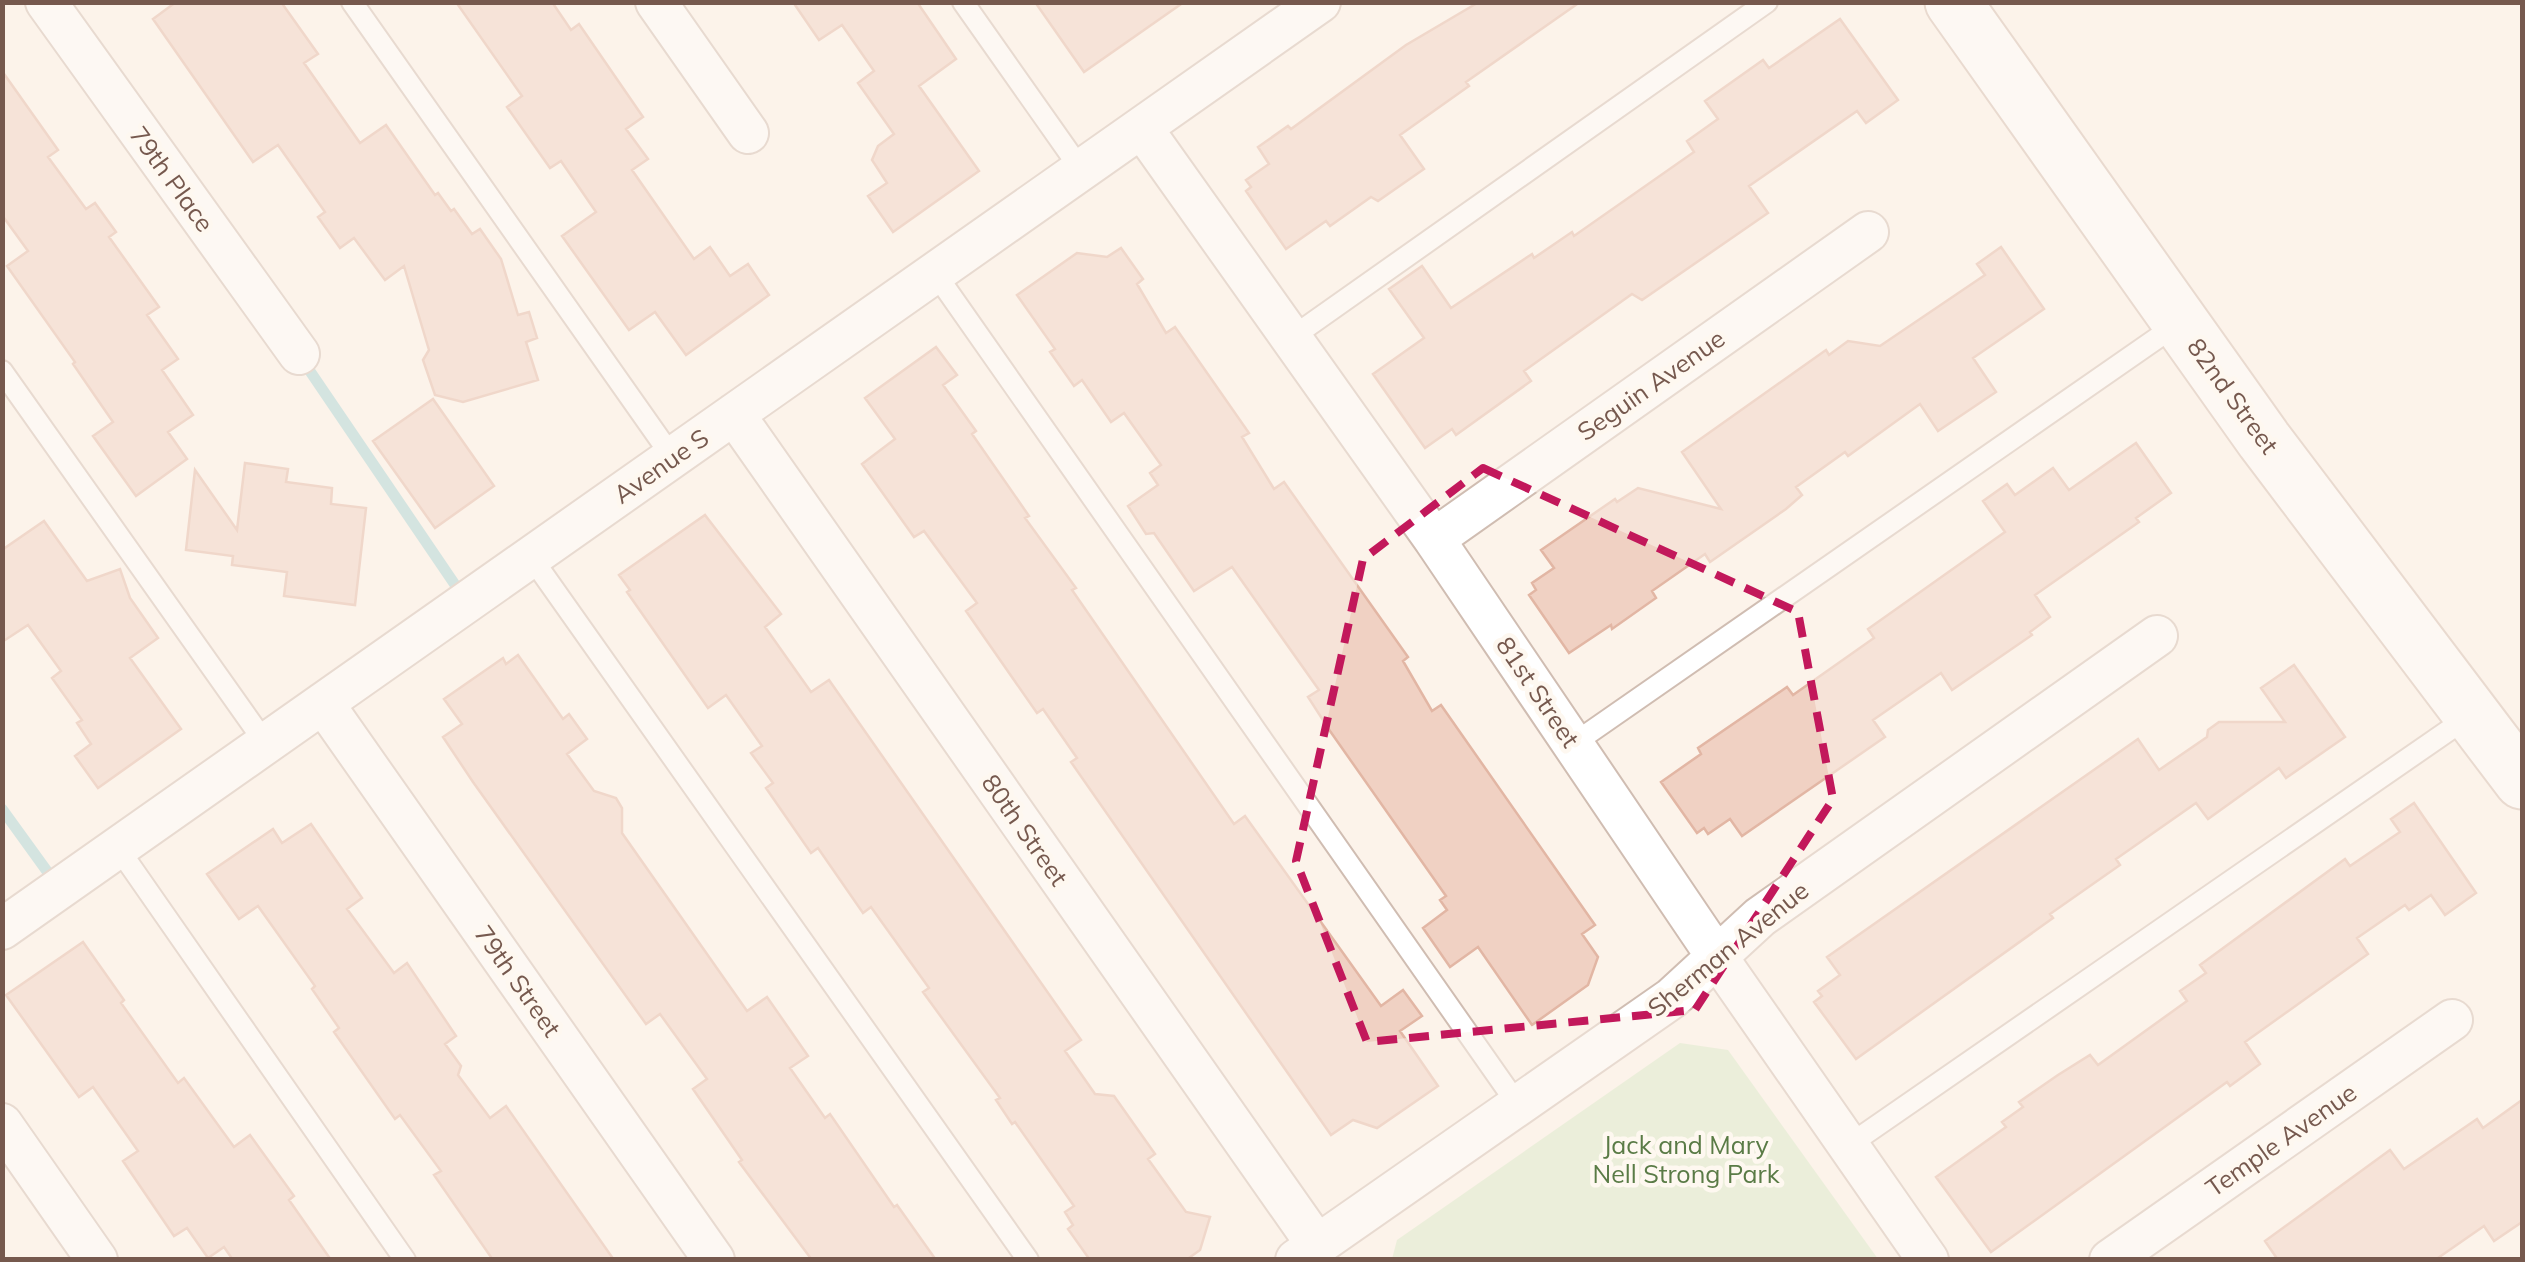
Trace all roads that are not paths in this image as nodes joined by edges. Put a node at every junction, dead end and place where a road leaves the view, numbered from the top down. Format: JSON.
{"nodes":[{"id":1,"x":46,"y":2,"type":"edge"},
{"id":2,"x":352,"y":2,"type":"edge"},
{"id":3,"x":656,"y":2,"type":"edge"},
{"id":4,"x":963,"y":2,"type":"edge"},
{"id":5,"x":1767,"y":2,"type":"edge"},
{"id":6,"x":1954,"y":2,"type":"edge"},
{"id":7,"x":1295,"y":10,"type":"edge"},
{"id":8,"x":1142,"y":128,"type":"junction"},
{"id":9,"x":748,"y":133,"type":"dead end"},
{"id":10,"x":1082,"y":171,"type":"junction"},
{"id":11,"x":1868,"y":232,"type":"dead end"},
{"id":12,"x":935,"y":273,"type":"junction"},
{"id":13,"x":2180,"y":323,"type":"junction"},
{"id":14,"x":1291,"y":338,"type":"junction"},
{"id":15,"x":299,"y":354,"type":"dead end"},
{"id":16,"x":2,"y":371,"type":"edge"},
{"id":17,"x":734,"y":414,"type":"junction"},
{"id":18,"x":673,"y":458,"type":"junction"},
{"id":19,"x":1434,"y":539,"type":"junction"},
{"id":20,"x":532,"y":557,"type":"junction"},
{"id":21,"x":2157,"y":636,"type":"dead end"},
{"id":22,"x":323,"y":703,"type":"junction"},
{"id":23,"x":2472,"y":715,"type":"junction"},
{"id":24,"x":266,"y":744,"type":"junction"},
{"id":25,"x":1573,"y":744,"type":"junction"},
{"id":26,"x":2522,"y":781,"type":"edge"},
{"id":27,"x":118,"y":848,"type":"junction"},
{"id":28,"x":2,"y":928,"type":"edge"},
{"id":29,"x":1717,"y":957,"type":"junction"},
{"id":30,"x":2452,"y":1020,"type":"dead end"},
{"id":31,"x":1518,"y":1106,"type":"junction"},
{"id":32,"x":2,"y":1124,"type":"edge"},
{"id":33,"x":1848,"y":1145,"type":"junction"},
{"id":34,"x":1306,"y":1252,"type":"edge"},
{"id":35,"x":97,"y":1260,"type":"edge"},
{"id":36,"x":405,"y":1260,"type":"edge"},
{"id":37,"x":714,"y":1260,"type":"edge"},
{"id":38,"x":1028,"y":1260,"type":"edge"},
{"id":39,"x":1928,"y":1260,"type":"edge"},
{"id":40,"x":2110,"y":1260,"type":"edge"}],
"edges":[{"from":1,"to":15,"type":"street","name":"79th Place"},
{"from":2,"to":18,"type":"lane"},
{"from":3,"to":9,"type":"street"},
{"from":4,"to":10,"type":"lane"},
{"from":5,"to":14,"type":"lane"},
{"from":6,"to":13,"type":"main road","name":"82nd Street"},
{"from":7,"to":8,"type":"street","name":"Avenue S"},
{"from":8,"to":10,"type":"street","name":"Avenue S"},
{"from":8,"to":14,"type":"street","name":"81st Street"},
{"from":10,"to":12,"type":"street","name":"Avenue S"},
{"from":11,"to":19,"type":"street","name":"Seguin Avenue"},
{"from":12,"to":17,"type":"street","name":"Avenue S"},
{"from":12,"to":31,"type":"lane"},
{"from":13,"to":23,"type":"main road","name":"82nd Street"},
{"from":13,"to":25,"type":"lane"},
{"from":14,"to":19,"type":"street","name":"81st Street"},
{"from":16,"to":24,"type":"lane"},
{"from":17,"to":18,"type":"street","name":"Avenue S"},
{"from":17,"to":34,"type":"street","name":"80th Street"},
{"from":18,"to":20,"type":"street","name":"Avenue S"},
{"from":19,"to":25,"type":"street","name":"81st Street"},
{"from":20,"to":22,"type":"street","name":"Avenue S"},
{"from":20,"to":38,"type":"lane"},
{"from":21,"to":29,"type":"street","name":"Sherman Avenue"},
{"from":22,"to":24,"type":"street","name":"Avenue S"},
{"from":22,"to":37,"type":"street","name":"79th Street"},
{"from":23,"to":26,"type":"main road","name":"82nd Street"},
{"from":23,"to":33,"type":"lane"},
{"from":24,"to":27,"type":"street","name":"Avenue S"},
{"from":25,"to":29,"type":"street","name":"81st Street"},
{"from":27,"to":28,"type":"street","name":"Avenue S"},
{"from":27,"to":36,"type":"lane"},
{"from":29,"to":31,"type":"street","name":"Sherman Avenue"},
{"from":29,"to":33,"type":"street","name":"81st Street"},
{"from":30,"to":40,"type":"street","name":"Temple Avenue"},
{"from":31,"to":34,"type":"street","name":"Sherman Avenue"},
{"from":32,"to":35,"type":"street"},
{"from":33,"to":39,"type":"street","name":"81st Street"}]}
